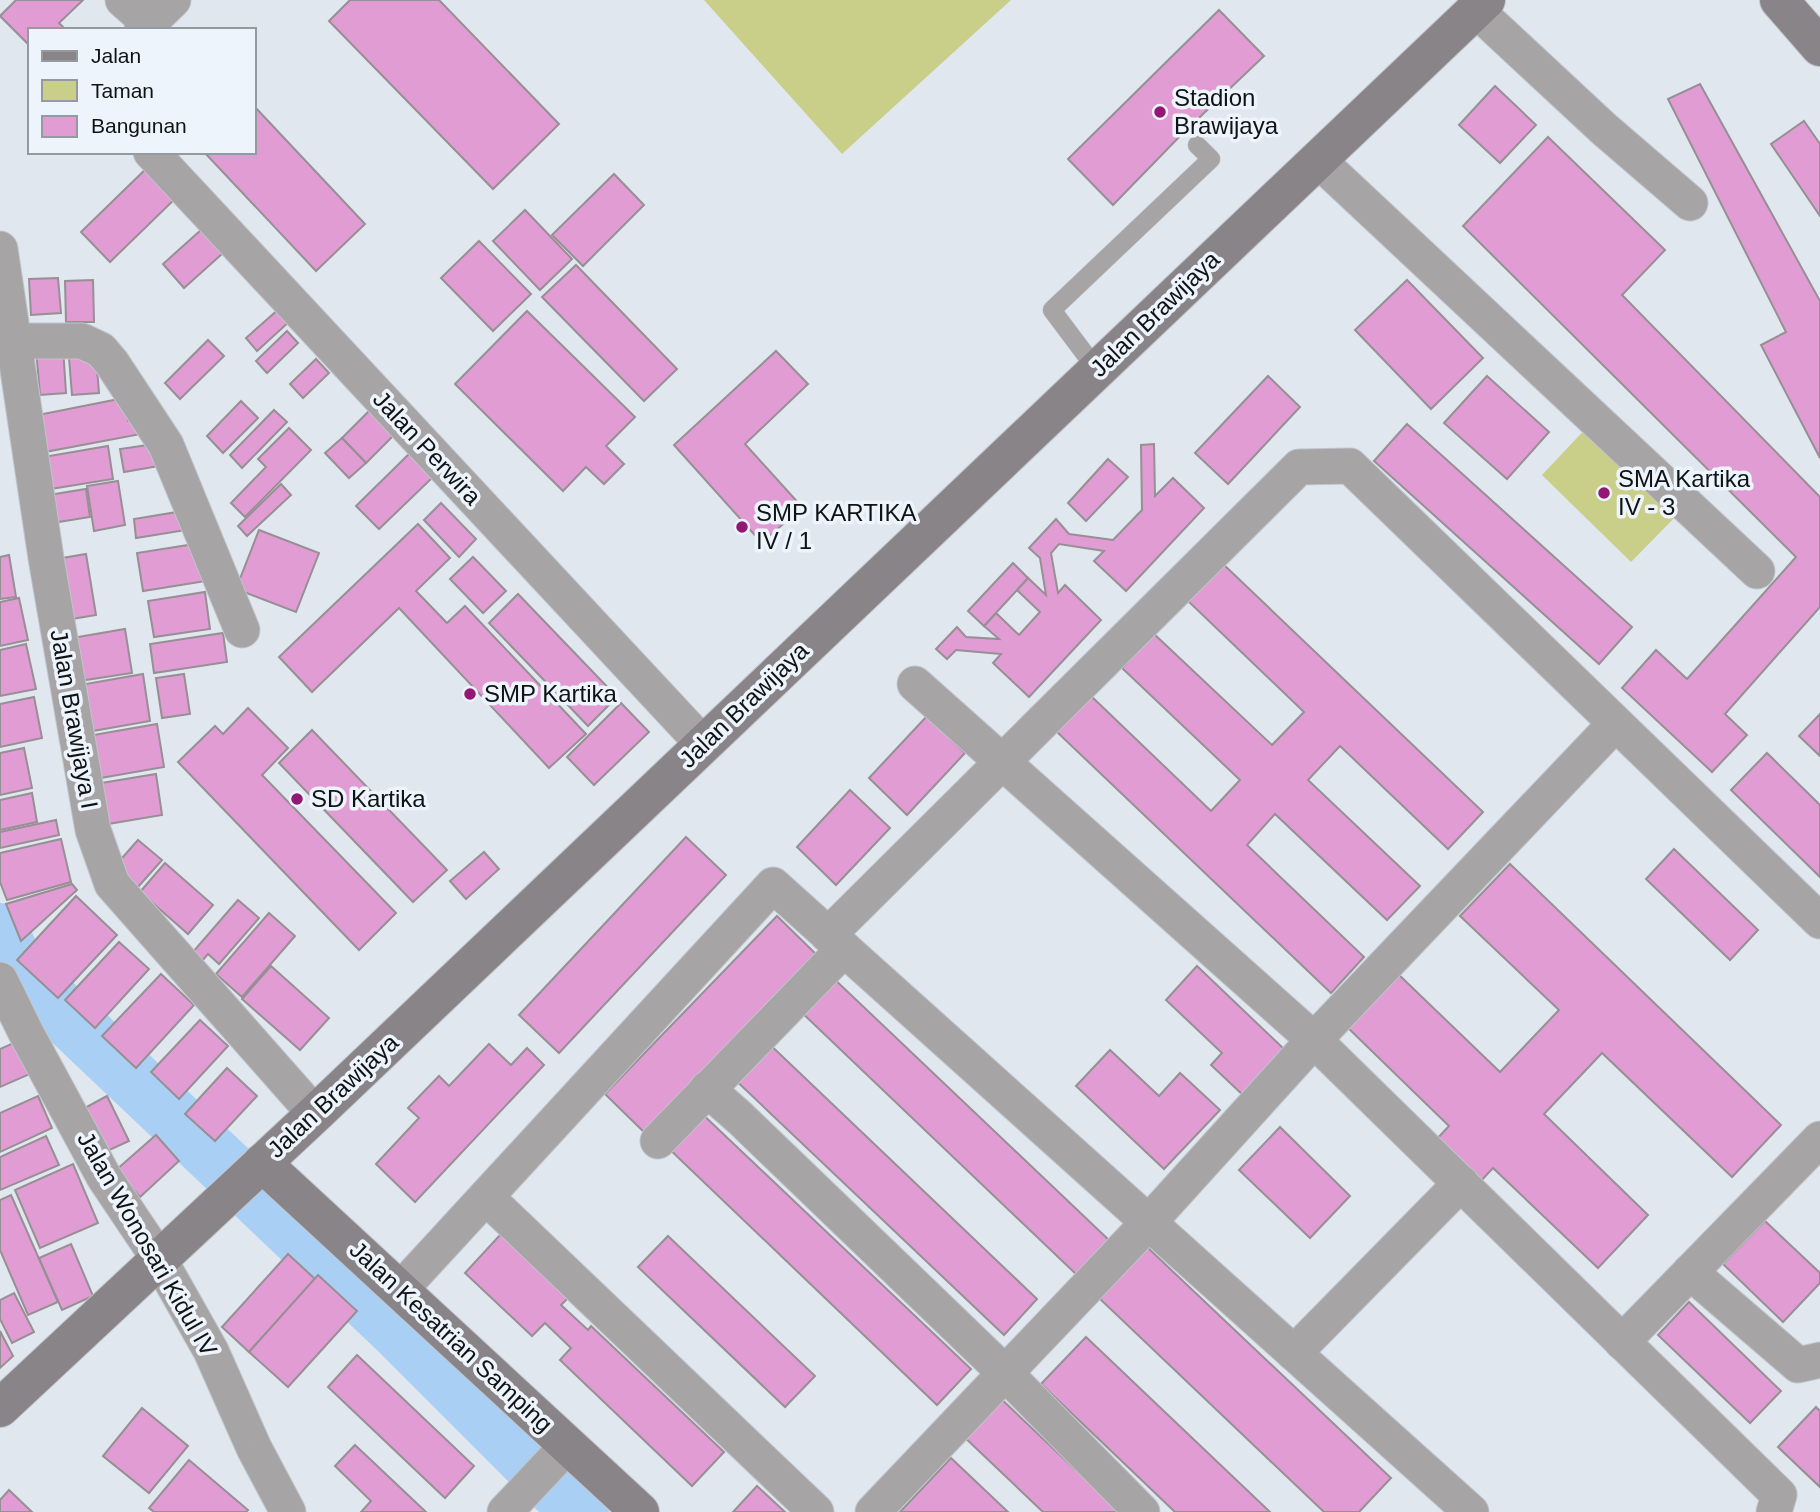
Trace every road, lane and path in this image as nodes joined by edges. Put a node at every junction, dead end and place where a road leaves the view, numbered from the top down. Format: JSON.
{"nodes":[{"id":1,"x":123,"y":0,"type":"edge"},
{"id":2,"x":1779,"y":0,"type":"edge"},
{"id":3,"x":1481,"y":5,"type":"edge"},
{"id":4,"x":155,"y":18,"type":"edge"},
{"id":5,"x":1820,"y":47,"type":"edge"},
{"id":6,"x":1196,"y":145,"type":"dead end"},
{"id":7,"x":153,"y":154,"type":"edge"},
{"id":8,"x":1318,"y":160,"type":"junction"},
{"id":9,"x":1690,"y":203,"type":"dead end"},
{"id":10,"x":0,"y":249,"type":"edge"},
{"id":11,"x":13,"y":341,"type":"junction"},
{"id":12,"x":1097,"y":370,"type":"junction"},
{"id":13,"x":1757,"y":571,"type":"dead end"},
{"id":14,"x":242,"y":630,"type":"dead end"},
{"id":15,"x":915,"y":684,"type":"dead end"},
{"id":16,"x":1615,"y":723,"type":"junction"},
{"id":17,"x":703,"y":744,"type":"junction"},
{"id":18,"x":1003,"y":761,"type":"junction"},
{"id":19,"x":1820,"y":921,"type":"edge"},
{"id":20,"x":836,"y":942,"type":"junction"},
{"id":21,"x":0,"y":979,"type":"edge"},
{"id":22,"x":1314,"y":1040,"type":"junction"},
{"id":23,"x":707,"y":1089,"type":"junction"},
{"id":24,"x":314,"y":1114,"type":"junction"},
{"id":25,"x":1820,"y":1139,"type":"edge"},
{"id":26,"x":658,"y":1141,"type":"dead end"},
{"id":27,"x":246,"y":1179,"type":"junction"},
{"id":28,"x":1461,"y":1183,"type":"junction"},
{"id":29,"x":486,"y":1197,"type":"junction"},
{"id":30,"x":1149,"y":1222,"type":"junction"},
{"id":31,"x":159,"y":1259,"type":"junction"},
{"id":32,"x":1690,"y":1272,"type":"junction"},
{"id":33,"x":400,"y":1290,"type":"junction"},
{"id":34,"x":1622,"y":1342,"type":"junction"},
{"id":35,"x":1294,"y":1353,"type":"junction"},
{"id":36,"x":1820,"y":1360,"type":"edge"},
{"id":37,"x":1005,"y":1373,"type":"junction"},
{"id":38,"x":0,"y":1408,"type":"edge"},
{"id":39,"x":562,"y":1452,"type":"junction"},
{"id":40,"x":288,"y":1512,"type":"edge"},
{"id":41,"x":505,"y":1512,"type":"edge"},
{"id":42,"x":640,"y":1512,"type":"edge"},
{"id":43,"x":817,"y":1512,"type":"edge"},
{"id":44,"x":873,"y":1512,"type":"edge"},
{"id":45,"x":1142,"y":1512,"type":"edge"},
{"id":46,"x":1471,"y":1512,"type":"edge"},
{"id":47,"x":1774,"y":1512,"type":"edge"}],
"edges":[{"from":1,"to":4,"type":"street"},
{"from":2,"to":5,"type":"street"},
{"from":3,"to":8,"type":"street","name":"Jalan Brawijaya"},
{"from":3,"to":9,"type":"street"},
{"from":6,"to":12,"type":"lane"},
{"from":7,"to":17,"type":"street","name":"Jalan Perwira"},
{"from":8,"to":12,"type":"street","name":"Jalan Brawijaya"},
{"from":8,"to":13,"type":"street"},
{"from":10,"to":11,"type":"street","name":"Jalan Brawijaya I"},
{"from":11,"to":14,"type":"street"},
{"from":11,"to":24,"type":"street","name":"Jalan Brawijaya I"},
{"from":12,"to":17,"type":"street","name":"Jalan Brawijaya"},
{"from":15,"to":18,"type":"street"},
{"from":16,"to":18,"type":"street"},
{"from":16,"to":19,"type":"street"},
{"from":16,"to":22,"type":"street"},
{"from":17,"to":24,"type":"street","name":"Jalan Brawijaya"},
{"from":18,"to":20,"type":"street"},
{"from":18,"to":22,"type":"street"},
{"from":20,"to":23,"type":"street"},
{"from":20,"to":29,"type":"street"},
{"from":20,"to":30,"type":"street"},
{"from":21,"to":31,"type":"street","name":"Jalan Wonosari Kidul IV"},
{"from":22,"to":28,"type":"street"},
{"from":22,"to":30,"type":"street"},
{"from":23,"to":26,"type":"street"},
{"from":23,"to":37,"type":"street"},
{"from":24,"to":27,"type":"street","name":"Jalan Brawijaya"},
{"from":25,"to":32,"type":"street"},
{"from":27,"to":31,"type":"street","name":"Jalan Brawijaya"},
{"from":27,"to":33,"type":"street","name":"Jalan Kesatrian Samping"},
{"from":28,"to":34,"type":"street"},
{"from":28,"to":35,"type":"street"},
{"from":29,"to":33,"type":"street"},
{"from":29,"to":43,"type":"street"},
{"from":30,"to":35,"type":"street"},
{"from":30,"to":37,"type":"street"},
{"from":31,"to":38,"type":"street","name":"Jalan Brawijaya"},
{"from":31,"to":40,"type":"street","name":"Jalan Wonosari Kidul IV"},
{"from":32,"to":34,"type":"street"},
{"from":32,"to":36,"type":"street"},
{"from":33,"to":39,"type":"street","name":"Jalan Kesatrian Samping"},
{"from":34,"to":47,"type":"street"},
{"from":35,"to":46,"type":"street"},
{"from":37,"to":44,"type":"street"},
{"from":37,"to":45,"type":"street"},
{"from":39,"to":41,"type":"street"},
{"from":39,"to":42,"type":"street","name":"Jalan Kesatrian Samping"}]}
